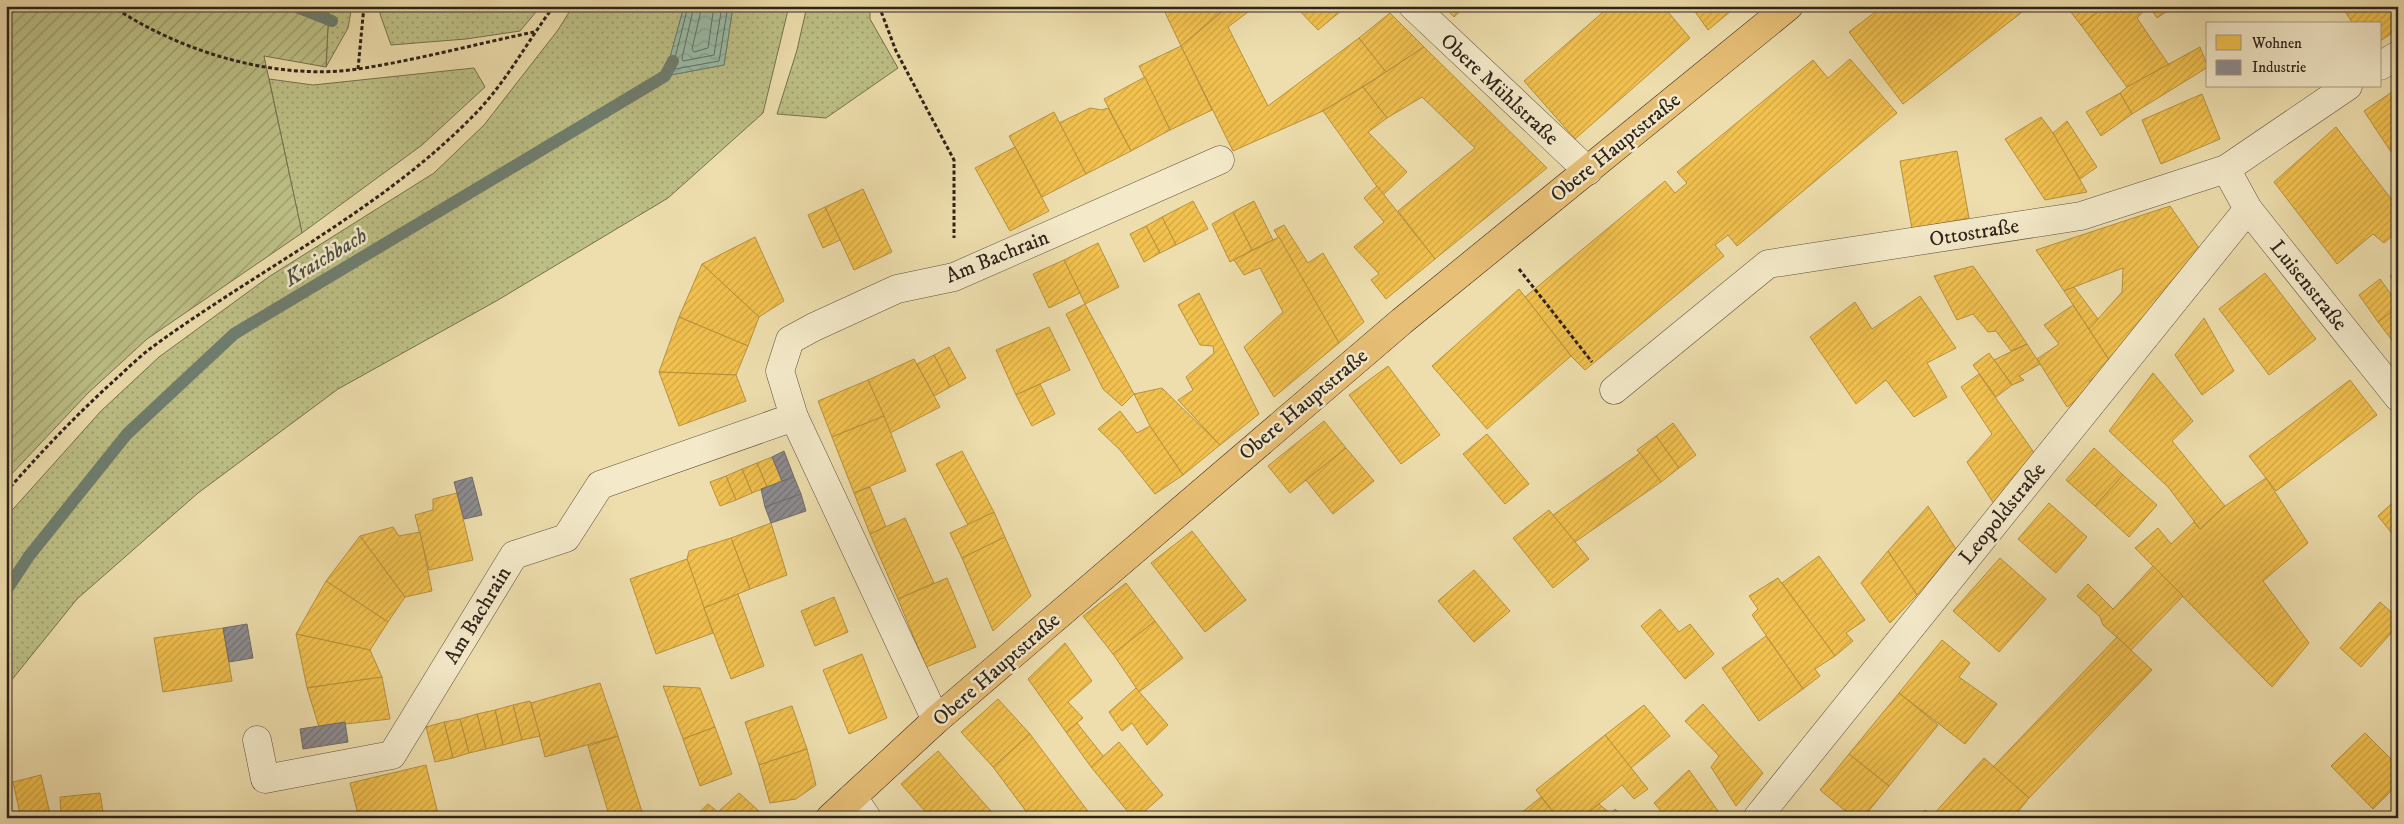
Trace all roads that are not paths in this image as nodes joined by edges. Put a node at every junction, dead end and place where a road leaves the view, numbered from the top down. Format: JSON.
{"nodes":[{"id":1,"x":1413,"y":6,"type":"edge"},
{"id":2,"x":1789,"y":6,"type":"edge"},
{"id":3,"x":2398,"y":55,"type":"edge"},
{"id":4,"x":2382,"y":65,"type":"edge"},
{"id":5,"x":2345,"y":88,"type":"edge"},
{"id":6,"x":1220,"y":160,"type":"dead end"},
{"id":7,"x":2226,"y":169,"type":"junction"},
{"id":8,"x":1588,"y":171,"type":"junction"},
{"id":9,"x":2248,"y":209,"type":"junction"},
{"id":10,"x":1614,"y":390,"type":"road end"},
{"id":11,"x":2398,"y":397,"type":"edge"},
{"id":12,"x":794,"y":417,"type":"junction"},
{"id":13,"x":936,"y":720,"type":"junction"},
{"id":14,"x":257,"y":740,"type":"dead end"},
{"id":15,"x":860,"y":807,"type":"edge"},
{"id":16,"x":830,"y":818,"type":"edge"},
{"id":17,"x":1757,"y":818,"type":"edge"}],
"edges":[{"from":1,"to":8,"type":"street","name":"Obere Mühlstraße"},
{"from":2,"to":8,"type":"main road","name":"Obere Hauptstraße"},
{"from":3,"to":4,"type":"street"},
{"from":5,"to":7,"type":"street","name":"Ottostraße"},
{"from":6,"to":12,"type":"street","name":"Am Bachrain"},
{"from":7,"to":9,"type":"street","name":"Luisenstraße"},
{"from":7,"to":10,"type":"street","name":"Ottostraße"},
{"from":8,"to":13,"type":"main road","name":"Obere Hauptstraße"},
{"from":9,"to":11,"type":"street","name":"Luisenstraße"},
{"from":9,"to":17,"type":"street","name":"Leopoldstraße"},
{"from":12,"to":13,"type":"street","name":"Am Bachrain"},
{"from":12,"to":14,"type":"street","name":"Am Bachrain"},
{"from":13,"to":15,"type":"main road","name":"Obere Hauptstraße"},
{"from":15,"to":16,"type":"main road","name":"Obere Hauptstraße"}]}
